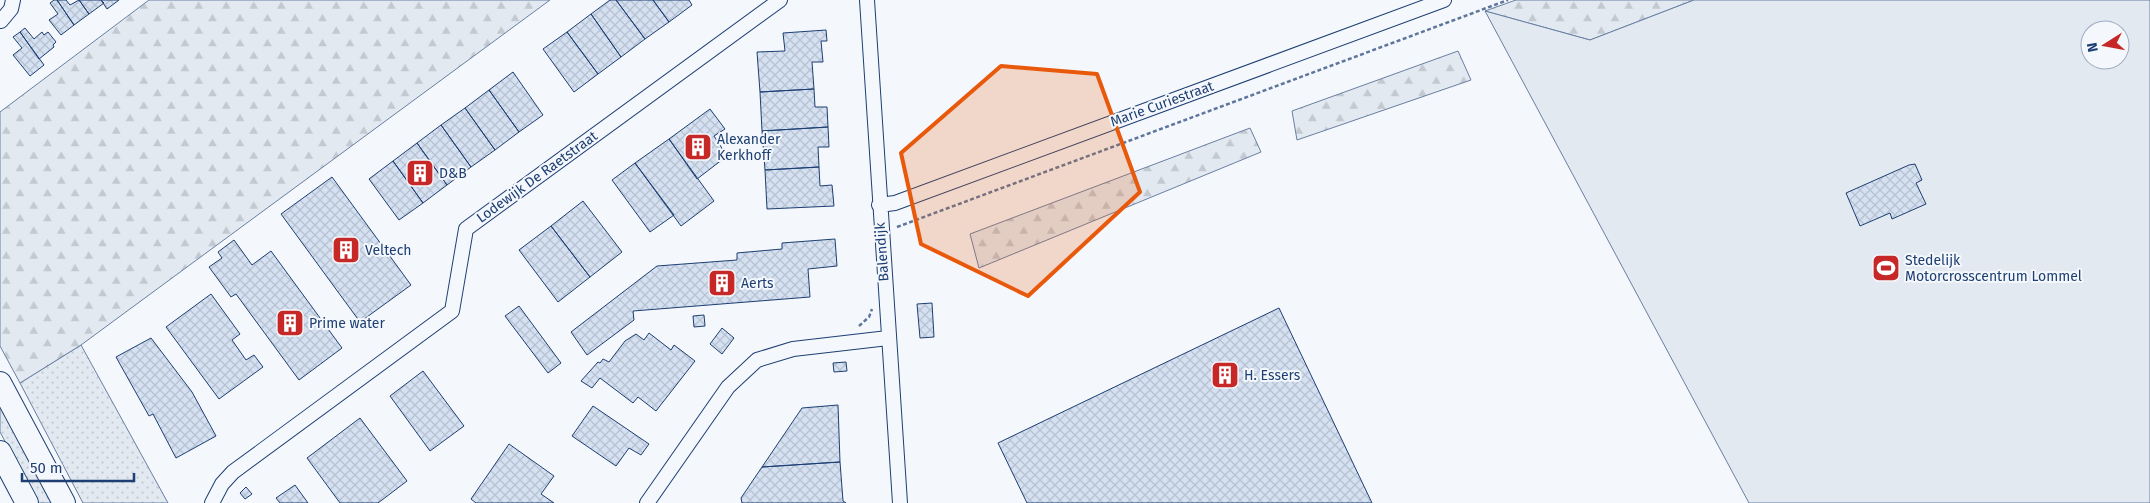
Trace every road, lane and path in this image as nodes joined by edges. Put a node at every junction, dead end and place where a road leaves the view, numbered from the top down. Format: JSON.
{"nodes":[{"id":1,"x":12,"y":0,"type":"edge"},
{"id":2,"x":780,"y":0,"type":"edge"},
{"id":3,"x":867,"y":0,"type":"edge"},
{"id":4,"x":1444,"y":0,"type":"edge"},
{"id":5,"x":1508,"y":0,"type":"edge"},
{"id":6,"x":2,"y":21,"type":"dead end"},
{"id":7,"x":879,"y":205,"type":"junction"},
{"id":8,"x":897,"y":227,"type":"dead end"},
{"id":9,"x":888,"y":338,"type":"junction"},
{"id":10,"x":0,"y":383,"type":"edge"},
{"id":11,"x":0,"y":452,"type":"edge"},
{"id":12,"x":27,"y":503,"type":"edge"},
{"id":13,"x":64,"y":503,"type":"edge"},
{"id":14,"x":212,"y":503,"type":"edge"},
{"id":15,"x":647,"y":503,"type":"edge"},
{"id":16,"x":900,"y":503,"type":"edge"}],
"edges":[{"from":1,"to":6,"type":"street"},
{"from":2,"to":14,"type":"street","name":"Lodewijk De Raetstraat"},
{"from":3,"to":7,"type":"street","name":"Balendijk"},
{"from":4,"to":7,"type":"street","name":"Marie Curiestraat"},
{"from":5,"to":8,"type":"path"},
{"from":7,"to":9,"type":"street","name":"Balendijk"},
{"from":9,"to":15,"type":"street"},
{"from":9,"to":16,"type":"street","name":"Balendijk"},
{"from":10,"to":13,"type":"highway"},
{"from":11,"to":12,"type":"highway"}]}
